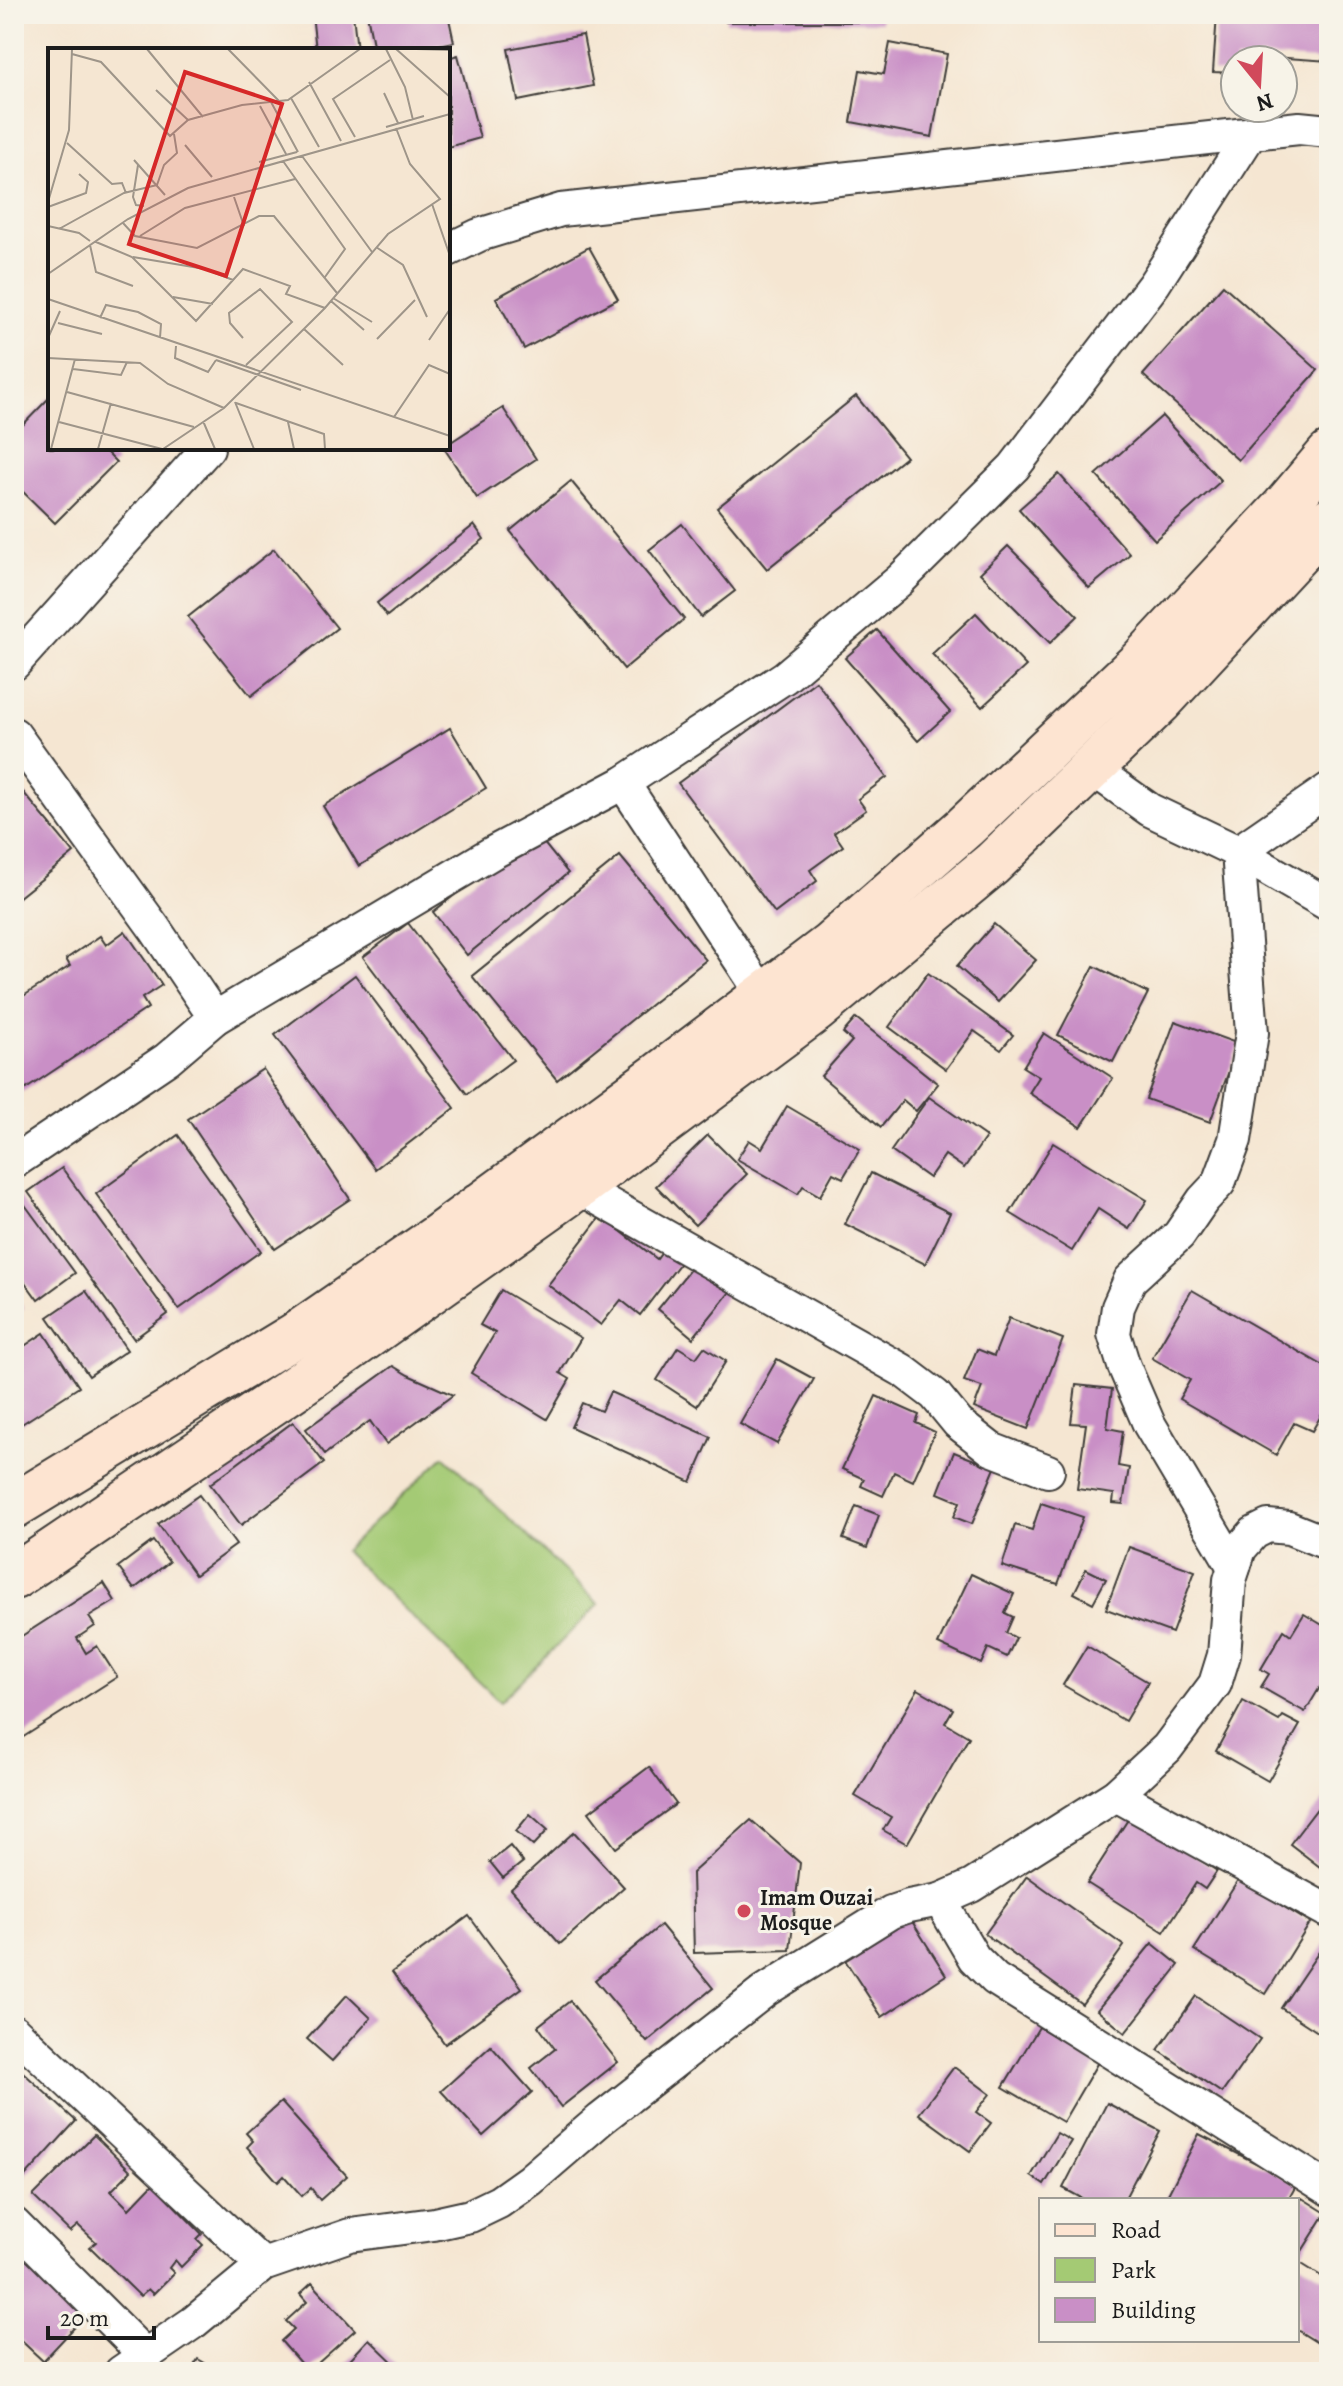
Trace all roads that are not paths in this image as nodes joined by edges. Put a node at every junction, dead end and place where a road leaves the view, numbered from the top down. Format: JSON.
{"nodes":[{"id":1,"x":1329,"y":131,"type":"edge"},
{"id":2,"x":1251,"y":133,"type":"junction"},
{"id":3,"x":450,"y":249,"type":"edge"},
{"id":4,"x":206,"y":450,"type":"edge"},
{"id":5,"x":1329,"y":454,"type":"edge"},
{"id":6,"x":1324,"y":529,"type":"edge"},
{"id":7,"x":14,"y":664,"type":"edge"},
{"id":8,"x":14,"y":734,"type":"edge"},
{"id":9,"x":1091,"y":768,"type":"junction"},
{"id":10,"x":623,"y":783,"type":"junction"},
{"id":11,"x":1329,"y":789,"type":"edge"},
{"id":12,"x":1238,"y":852,"type":"junction"},
{"id":13,"x":1329,"y":905,"type":"edge"},
{"id":14,"x":763,"y":995,"type":"junction"},
{"id":15,"x":215,"y":1018,"type":"junction"},
{"id":16,"x":14,"y":1162,"type":"edge"},
{"id":17,"x":578,"y":1187,"type":"junction"},
{"id":18,"x":1048,"y":1471,"type":"dead end"},
{"id":19,"x":14,"y":1506,"type":"edge"},
{"id":20,"x":1329,"y":1544,"type":"edge"},
{"id":21,"x":1234,"y":1567,"type":"junction"},
{"id":22,"x":14,"y":1577,"type":"edge"},
{"id":23,"x":1116,"y":1795,"type":"junction"},
{"id":24,"x":940,"y":1900,"type":"junction"},
{"id":25,"x":1329,"y":1912,"type":"edge"},
{"id":26,"x":14,"y":2031,"type":"edge"},
{"id":27,"x":1329,"y":2189,"type":"edge"},
{"id":28,"x":14,"y":2224,"type":"edge"},
{"id":29,"x":263,"y":2265,"type":"junction"},
{"id":30,"x":133,"y":2364,"type":"edge"}],
"edges":[{"from":1,"to":2,"type":"street"},
{"from":2,"to":3,"type":"street"},
{"from":2,"to":10,"type":"street"},
{"from":4,"to":7,"type":"street"},
{"from":5,"to":14,"type":"main road"},
{"from":6,"to":9,"type":"main road"},
{"from":8,"to":15,"type":"street"},
{"from":9,"to":12,"type":"street"},
{"from":9,"to":17,"type":"main road"},
{"from":10,"to":14,"type":"street"},
{"from":10,"to":15,"type":"street"},
{"from":11,"to":12,"type":"street"},
{"from":12,"to":13,"type":"street"},
{"from":12,"to":21,"type":"street"},
{"from":14,"to":19,"type":"main road"},
{"from":15,"to":16,"type":"street"},
{"from":17,"to":18,"type":"street"},
{"from":17,"to":22,"type":"main road"},
{"from":20,"to":21,"type":"street"},
{"from":21,"to":23,"type":"street"},
{"from":23,"to":24,"type":"street"},
{"from":23,"to":25,"type":"street"},
{"from":24,"to":27,"type":"street"},
{"from":24,"to":29,"type":"street"},
{"from":26,"to":29,"type":"street"},
{"from":28,"to":30,"type":"street"},
{"from":29,"to":30,"type":"street"}]}
